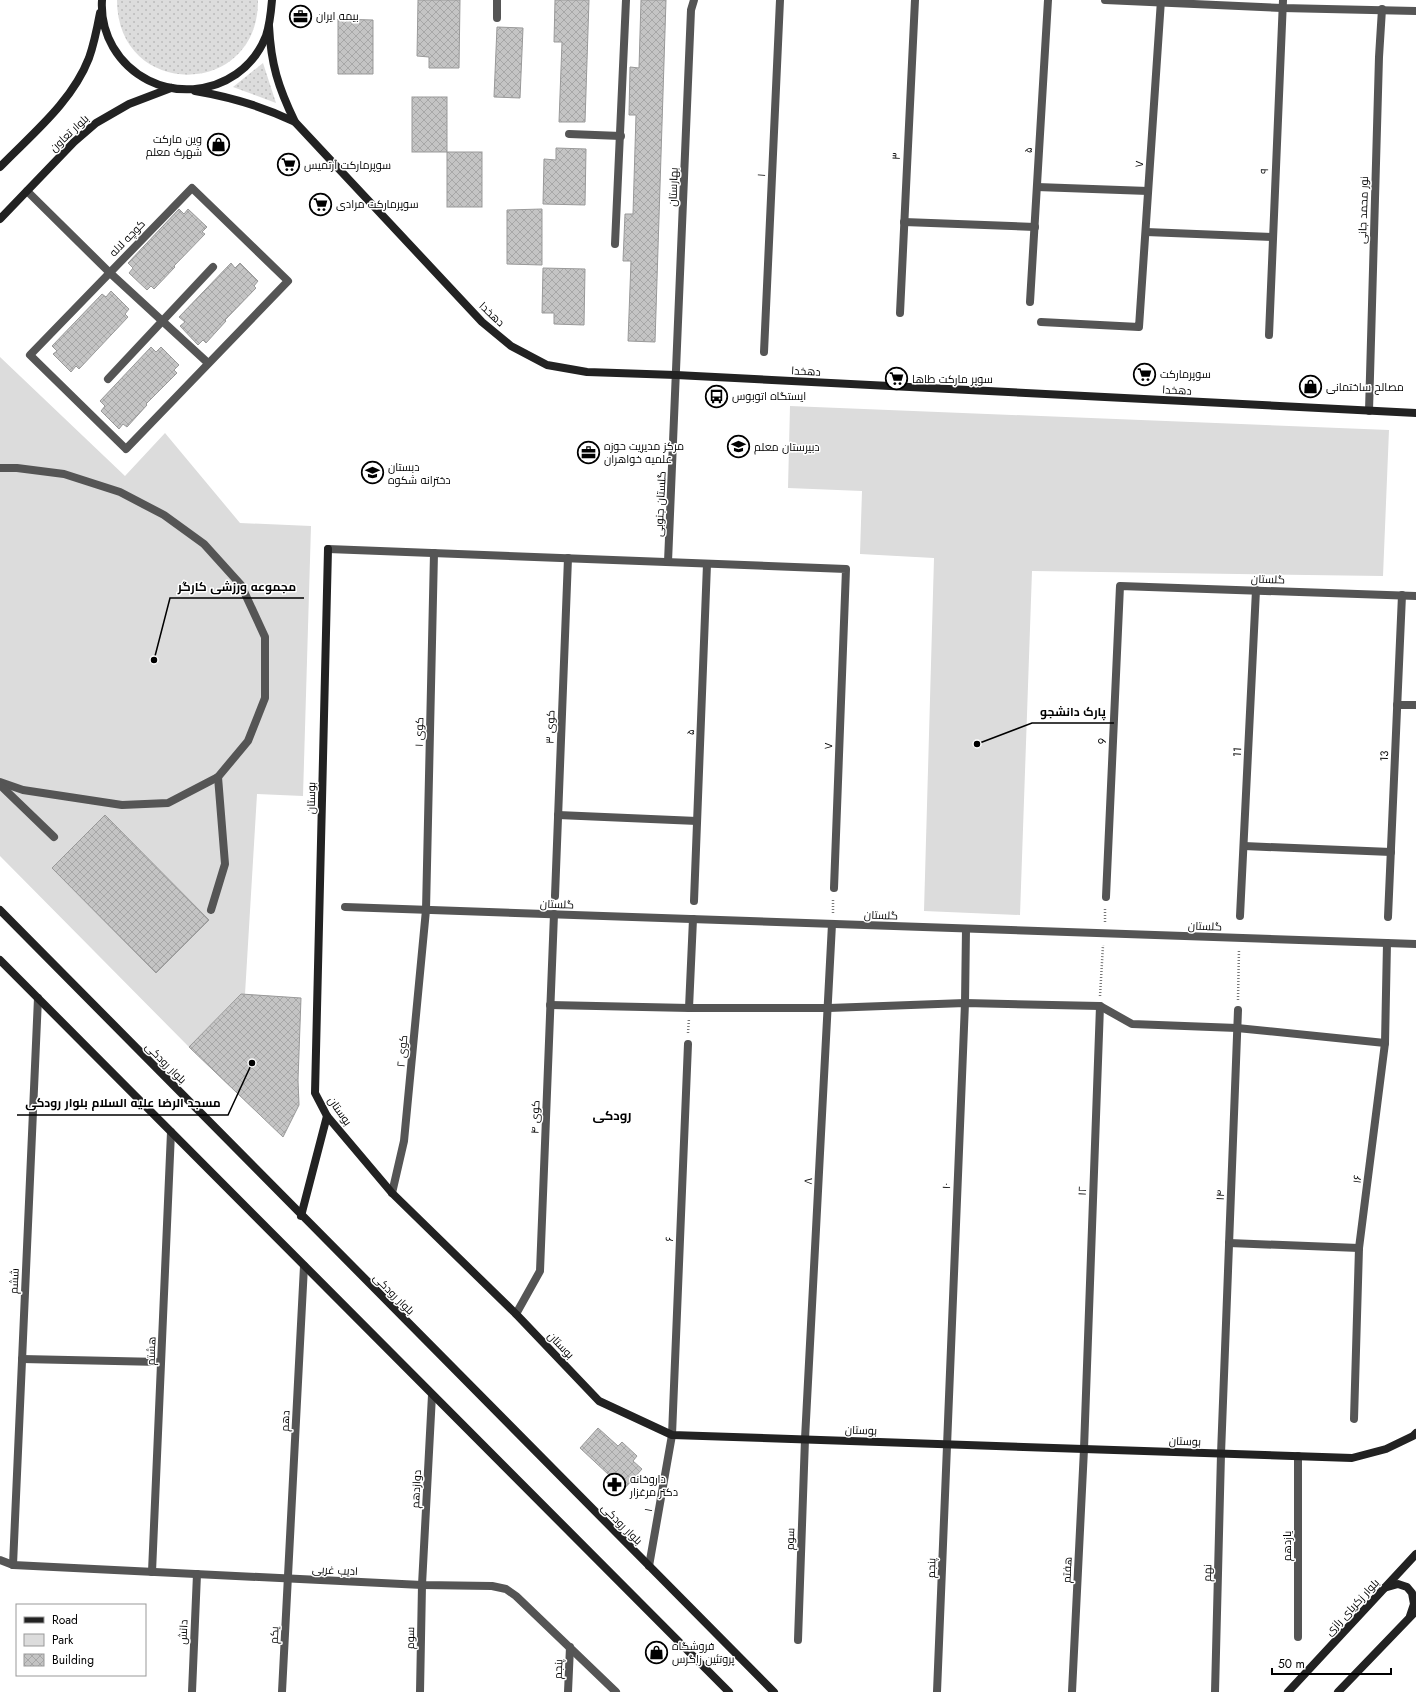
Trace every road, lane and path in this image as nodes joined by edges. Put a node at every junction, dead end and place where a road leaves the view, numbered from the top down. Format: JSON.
{"nodes":[{"id":1,"x":272,"y":0,"type":"edge"},
{"id":2,"x":497,"y":0,"type":"edge"},
{"id":3,"x":626,"y":0,"type":"edge"},
{"id":4,"x":694,"y":0,"type":"edge"},
{"id":5,"x":780,"y":0,"type":"edge"},
{"id":6,"x":915,"y":0,"type":"edge"},
{"id":7,"x":1048,"y":0,"type":"edge"},
{"id":8,"x":1105,"y":0,"type":"edge"},
{"id":9,"x":1161,"y":1,"type":"edge"},
{"id":10,"x":102,"y":2,"type":"edge"},
{"id":11,"x":1282,"y":4,"type":"edge"},
{"id":12,"x":1382,"y":9,"type":"junction"},
{"id":13,"x":1416,"y":11,"type":"edge"},
{"id":14,"x":497,"y":18,"type":"dead end"},
{"id":15,"x":269,"y":26,"type":"junction"},
{"id":16,"x":170,"y":88,"type":"junction"},
{"id":17,"x":186,"y":90,"type":"junction"},
{"id":18,"x":295,"y":122,"type":"junction"},
{"id":19,"x":569,"y":134,"type":"dead end"},
{"id":20,"x":621,"y":136,"type":"junction"},
{"id":21,"x":0,"y":167,"type":"edge"},
{"id":22,"x":1038,"y":186,"type":"junction"},
{"id":23,"x":27,"y":191,"type":"junction"},
{"id":24,"x":1148,"y":191,"type":"junction"},
{"id":25,"x":0,"y":219,"type":"edge"},
{"id":26,"x":904,"y":222,"type":"junction"},
{"id":27,"x":1035,"y":227,"type":"junction"},
{"id":28,"x":1146,"y":232,"type":"junction"},
{"id":29,"x":1273,"y":237,"type":"junction"},
{"id":30,"x":615,"y":244,"type":"dead end"},
{"id":31,"x":212,"y":267,"type":"dead end"},
{"id":32,"x":109,"y":272,"type":"junction"},
{"id":33,"x":1030,"y":302,"type":"dead end"},
{"id":34,"x":900,"y":313,"type":"dead end"},
{"id":35,"x":162,"y":321,"type":"junction"},
{"id":36,"x":1041,"y":322,"type":"dead end"},
{"id":37,"x":1269,"y":335,"type":"dead end"},
{"id":38,"x":764,"y":352,"type":"dead end"},
{"id":39,"x":208,"y":364,"type":"junction"},
{"id":40,"x":676,"y":375,"type":"junction"},
{"id":41,"x":108,"y":378,"type":"dead end"},
{"id":42,"x":1369,"y":411,"type":"junction"},
{"id":43,"x":1416,"y":413,"type":"edge"},
{"id":44,"x":0,"y":468,"type":"edge"},
{"id":45,"x":434,"y":553,"type":"junction"},
{"id":46,"x":568,"y":558,"type":"junction"},
{"id":47,"x":668,"y":562,"type":"junction"},
{"id":48,"x":707,"y":564,"type":"junction"},
{"id":49,"x":1120,"y":586,"type":"joint"},
{"id":50,"x":1256,"y":590,"type":"junction"},
{"id":51,"x":1402,"y":596,"type":"junction"},
{"id":52,"x":1416,"y":596,"type":"edge"},
{"id":53,"x":1397,"y":706,"type":"junction"},
{"id":54,"x":1416,"y":706,"type":"edge"},
{"id":55,"x":218,"y":777,"type":"junction"},
{"id":56,"x":0,"y":784,"type":"edge"},
{"id":57,"x":558,"y":815,"type":"junction"},
{"id":58,"x":697,"y":821,"type":"junction"},
{"id":59,"x":54,"y":837,"type":"dead end"},
{"id":60,"x":1244,"y":846,"type":"junction"},
{"id":61,"x":1391,"y":852,"type":"junction"},
{"id":62,"x":834,"y":888,"type":"joint"},
{"id":63,"x":555,"y":896,"type":"dead end"},
{"id":64,"x":1106,"y":896,"type":"joint"},
{"id":65,"x":694,"y":901,"type":"dead end"},
{"id":66,"x":345,"y":907,"type":"dead end"},
{"id":67,"x":0,"y":910,"type":"edge"},
{"id":68,"x":211,"y":910,"type":"dead end"},
{"id":69,"x":426,"y":910,"type":"junction"},
{"id":70,"x":554,"y":914,"type":"junction"},
{"id":71,"x":1240,"y":916,"type":"dead end"},
{"id":72,"x":1388,"y":917,"type":"dead end"},
{"id":73,"x":694,"y":919,"type":"junction"},
{"id":74,"x":832,"y":924,"type":"junction"},
{"id":75,"x":966,"y":929,"type":"junction"},
{"id":76,"x":1104,"y":933,"type":"junction"},
{"id":77,"x":1239,"y":938,"type":"junction"},
{"id":78,"x":1387,"y":943,"type":"junction"},
{"id":79,"x":1416,"y":944,"type":"edge"},
{"id":80,"x":0,"y":960,"type":"edge"},
{"id":81,"x":38,"y":998,"type":"junction"},
{"id":82,"x":965,"y":1003,"type":"junction"},
{"id":83,"x":550,"y":1005,"type":"junction"},
{"id":84,"x":1100,"y":1006,"type":"junction"},
{"id":85,"x":689,"y":1008,"type":"junction"},
{"id":86,"x":829,"y":1008,"type":"junction"},
{"id":87,"x":1238,"y":1010,"type":"joint"},
{"id":88,"x":1237,"y":1028,"type":"junction"},
{"id":89,"x":1385,"y":1043,"type":"junction"},
{"id":90,"x":688,"y":1044,"type":"joint"},
{"id":91,"x":327,"y":1116,"type":"junction"},
{"id":92,"x":171,"y":1132,"type":"junction"},
{"id":93,"x":392,"y":1193,"type":"junction"},
{"id":94,"x":301,"y":1216,"type":"junction"},
{"id":95,"x":1229,"y":1243,"type":"junction"},
{"id":96,"x":1359,"y":1248,"type":"junction"},
{"id":97,"x":304,"y":1266,"type":"junction"},
{"id":98,"x":516,"y":1314,"type":"junction"},
{"id":99,"x":22,"y":1359,"type":"junction"},
{"id":100,"x":161,"y":1362,"type":"junction"},
{"id":101,"x":432,"y":1395,"type":"junction"},
{"id":102,"x":1354,"y":1419,"type":"dead end"},
{"id":103,"x":1416,"y":1433,"type":"edge"},
{"id":104,"x":672,"y":1435,"type":"junction"},
{"id":105,"x":805,"y":1439,"type":"junction"},
{"id":106,"x":946,"y":1444,"type":"junction"},
{"id":107,"x":1084,"y":1449,"type":"junction"},
{"id":108,"x":1221,"y":1454,"type":"junction"},
{"id":109,"x":1298,"y":1456,"type":"junction"},
{"id":110,"x":1416,"y":1554,"type":"edge"},
{"id":111,"x":0,"y":1560,"type":"edge"},
{"id":112,"x":13,"y":1565,"type":"junction"},
{"id":113,"x":649,"y":1566,"type":"junction"},
{"id":114,"x":152,"y":1572,"type":"junction"},
{"id":115,"x":197,"y":1574,"type":"junction"},
{"id":116,"x":287,"y":1578,"type":"junction"},
{"id":117,"x":422,"y":1585,"type":"junction"},
{"id":118,"x":1384,"y":1588,"type":"junction"},
{"id":119,"x":1416,"y":1611,"type":"edge"},
{"id":120,"x":1409,"y":1617,"type":"junction"},
{"id":121,"x":1298,"y":1637,"type":"dead end"},
{"id":122,"x":798,"y":1640,"type":"dead end"},
{"id":123,"x":570,"y":1647,"type":"junction"},
{"id":124,"x":192,"y":1692,"type":"edge"},
{"id":125,"x":282,"y":1692,"type":"edge"},
{"id":126,"x":420,"y":1692,"type":"edge"},
{"id":127,"x":568,"y":1692,"type":"edge"},
{"id":128,"x":616,"y":1692,"type":"edge"},
{"id":129,"x":729,"y":1692,"type":"edge"},
{"id":130,"x":774,"y":1692,"type":"edge"},
{"id":131,"x":937,"y":1692,"type":"edge"},
{"id":132,"x":1072,"y":1692,"type":"edge"},
{"id":133,"x":1215,"y":1692,"type":"edge"},
{"id":134,"x":1288,"y":1692,"type":"edge"},
{"id":135,"x":1338,"y":1692,"type":"edge"}],
"edges":[{"from":1,"to":15,"type":"street"},
{"from":2,"to":14,"type":"street"},
{"from":3,"to":20,"type":"street"},
{"from":4,"to":40,"type":"street","name":"بهارستان"},
{"from":5,"to":38,"type":"street","name":"۱"},
{"from":6,"to":26,"type":"street","name":"۳"},
{"from":7,"to":22,"type":"street","name":"۵"},
{"from":8,"to":9,"type":"street"},
{"from":9,"to":11,"type":"street"},
{"from":9,"to":24,"type":"street","name":"۷"},
{"from":10,"to":16,"type":"street"},
{"from":10,"to":21,"type":"street"},
{"from":11,"to":12,"type":"street"},
{"from":11,"to":29,"type":"street","name":"۹"},
{"from":12,"to":13,"type":"street"},
{"from":12,"to":42,"type":"street","name":"نور محمد جانی"},
{"from":15,"to":17,"type":"street"},
{"from":15,"to":18,"type":"street"},
{"from":16,"to":17,"type":"street"},
{"from":16,"to":23,"type":"street","name":"بلوار تعاون"},
{"from":17,"to":18,"type":"street"},
{"from":18,"to":40,"type":"street","name":"دهخدا"},
{"from":19,"to":20,"type":"street"},
{"from":20,"to":30,"type":"street"},
{"from":22,"to":24,"type":"street"},
{"from":22,"to":27,"type":"street","name":"۵"},
{"from":23,"to":25,"type":"street","name":"بلوار تعاون"},
{"from":23,"to":32,"type":"street","name":"کوچه لاله"},
{"from":24,"to":28,"type":"street","name":"۷"},
{"from":26,"to":27,"type":"street"},
{"from":26,"to":34,"type":"street","name":"۳"},
{"from":27,"to":33,"type":"street","name":"۵"},
{"from":28,"to":29,"type":"street"},
{"from":28,"to":36,"type":"street","name":"۷"},
{"from":29,"to":37,"type":"street","name":"۹"},
{"from":31,"to":35,"type":"street"},
{"from":32,"to":35,"type":"street"},
{"from":32,"to":39,"type":"street","name":"کوچه لاله"},
{"from":32,"to":39,"type":"street"},
{"from":35,"to":39,"type":"street"},
{"from":35,"to":41,"type":"street"},
{"from":40,"to":42,"type":"street","name":"دهخدا"},
{"from":40,"to":47,"type":"street","name":"گلستان جنوبی"},
{"from":42,"to":43,"type":"street","name":"دهخدا"},
{"from":44,"to":55,"type":"street"},
{"from":45,"to":46,"type":"street"},
{"from":45,"to":69,"type":"street","name":"کوی ۱"},
{"from":45,"to":91,"type":"street","name":"بوستان"},
{"from":46,"to":47,"type":"street"},
{"from":46,"to":57,"type":"street","name":"کوی ۳"},
{"from":47,"to":48,"type":"street"},
{"from":48,"to":58,"type":"street","name":"۵"},
{"from":48,"to":62,"type":"street","name":"۷"},
{"from":49,"to":50,"type":"street","name":"گلستان"},
{"from":49,"to":64,"type":"street","name":"9"},
{"from":50,"to":51,"type":"street","name":"گلستان"},
{"from":50,"to":60,"type":"street","name":"11"},
{"from":51,"to":52,"type":"street","name":"گلستان"},
{"from":51,"to":53,"type":"street","name":"13"},
{"from":53,"to":54,"type":"street"},
{"from":53,"to":61,"type":"street","name":"13"},
{"from":55,"to":56,"type":"street"},
{"from":55,"to":68,"type":"street"},
{"from":56,"to":59,"type":"street"},
{"from":57,"to":58,"type":"street"},
{"from":57,"to":63,"type":"street","name":"کوی ۳"},
{"from":58,"to":65,"type":"street","name":"۵"},
{"from":60,"to":61,"type":"street"},
{"from":60,"to":71,"type":"street","name":"11"},
{"from":61,"to":72,"type":"street","name":"13"},
{"from":62,"to":74,"type":"path"},
{"from":64,"to":76,"type":"path"},
{"from":66,"to":69,"type":"street","name":"گلستان"},
{"from":67,"to":94,"type":"street","name":"بلوار رودکی"},
{"from":69,"to":70,"type":"street","name":"گلستان"},
{"from":69,"to":93,"type":"street","name":"کوی ۲"},
{"from":70,"to":73,"type":"street","name":"گلستان"},
{"from":70,"to":83,"type":"street","name":"کوی ۴"},
{"from":73,"to":74,"type":"street","name":"گلستان"},
{"from":73,"to":85,"type":"street"},
{"from":74,"to":75,"type":"street","name":"گلستان"},
{"from":74,"to":86,"type":"street","name":"۸"},
{"from":75,"to":76,"type":"street","name":"گلستان"},
{"from":75,"to":82,"type":"street","name":"۱۰"},
{"from":76,"to":77,"type":"street","name":"گلستان"},
{"from":76,"to":84,"type":"path"},
{"from":77,"to":78,"type":"street","name":"گلستان"},
{"from":77,"to":87,"type":"path"},
{"from":78,"to":79,"type":"street","name":"گلستان"},
{"from":78,"to":89,"type":"street","name":"۱۶"},
{"from":80,"to":81,"type":"street"},
{"from":81,"to":92,"type":"street"},
{"from":81,"to":99,"type":"street","name":"ششم"},
{"from":82,"to":84,"type":"street"},
{"from":82,"to":86,"type":"street"},
{"from":82,"to":106,"type":"street","name":"۱۰"},
{"from":83,"to":85,"type":"street"},
{"from":83,"to":98,"type":"street","name":"کوی ۴"},
{"from":84,"to":88,"type":"street"},
{"from":84,"to":107,"type":"street","name":"۱۲"},
{"from":85,"to":86,"type":"street"},
{"from":85,"to":90,"type":"path"},
{"from":86,"to":105,"type":"street","name":"۸"},
{"from":87,"to":88,"type":"street","name":"۱۴"},
{"from":88,"to":89,"type":"street"},
{"from":88,"to":95,"type":"street","name":"۱۴"},
{"from":89,"to":96,"type":"street","name":"۱۶"},
{"from":90,"to":104,"type":"street","name":"۶"},
{"from":91,"to":93,"type":"street","name":"بوستان"},
{"from":91,"to":94,"type":"street"},
{"from":92,"to":97,"type":"street"},
{"from":92,"to":100,"type":"street","name":"هشتم"},
{"from":93,"to":98,"type":"street","name":"بوستان"},
{"from":94,"to":113,"type":"street","name":"بلوار رودکی"},
{"from":95,"to":96,"type":"street"},
{"from":95,"to":108,"type":"street","name":"۱۴"},
{"from":96,"to":102,"type":"street","name":"۱۶"},
{"from":97,"to":101,"type":"street"},
{"from":97,"to":116,"type":"street","name":"دهم"},
{"from":98,"to":104,"type":"street","name":"بوستان"},
{"from":99,"to":100,"type":"street"},
{"from":99,"to":112,"type":"street","name":"ششم"},
{"from":100,"to":114,"type":"street","name":"هشتم"},
{"from":101,"to":117,"type":"street","name":"دوازدهم"},
{"from":101,"to":129,"type":"street"},
{"from":103,"to":109,"type":"street","name":"بوستان"},
{"from":104,"to":105,"type":"street","name":"بوستان"},
{"from":104,"to":113,"type":"street","name":"۱"},
{"from":105,"to":106,"type":"street","name":"بوستان"},
{"from":105,"to":122,"type":"street","name":"سوم"},
{"from":106,"to":107,"type":"street","name":"بوستان"},
{"from":106,"to":131,"type":"street","name":"پنجم"},
{"from":107,"to":108,"type":"street","name":"بوستان"},
{"from":107,"to":132,"type":"street","name":"هفتم"},
{"from":108,"to":109,"type":"street","name":"بوستان"},
{"from":108,"to":133,"type":"street","name":"نهم"},
{"from":109,"to":121,"type":"street","name":"یازدهم"},
{"from":110,"to":118,"type":"street","name":"بلوار زکریای رازی"},
{"from":111,"to":112,"type":"street","name":"ادیب غربی"},
{"from":112,"to":114,"type":"street","name":"ادیب غربی"},
{"from":113,"to":130,"type":"street","name":"بلوار رودکی"},
{"from":114,"to":115,"type":"street","name":"ادیب غربی"},
{"from":115,"to":116,"type":"street","name":"ادیب غربی"},
{"from":115,"to":124,"type":"street","name":"دانش"},
{"from":116,"to":117,"type":"street","name":"ادیب غربی"},
{"from":116,"to":125,"type":"street","name":"یکم"},
{"from":117,"to":123,"type":"street","name":"ادیب غربی"},
{"from":117,"to":126,"type":"street","name":"سوم"},
{"from":118,"to":120,"type":"street"},
{"from":118,"to":134,"type":"street","name":"بلوار زکریای رازی"},
{"from":119,"to":120,"type":"street"},
{"from":120,"to":135,"type":"street"},
{"from":123,"to":127,"type":"street","name":"پنجم"},
{"from":123,"to":128,"type":"street","name":"ادیب غربی"}]}
